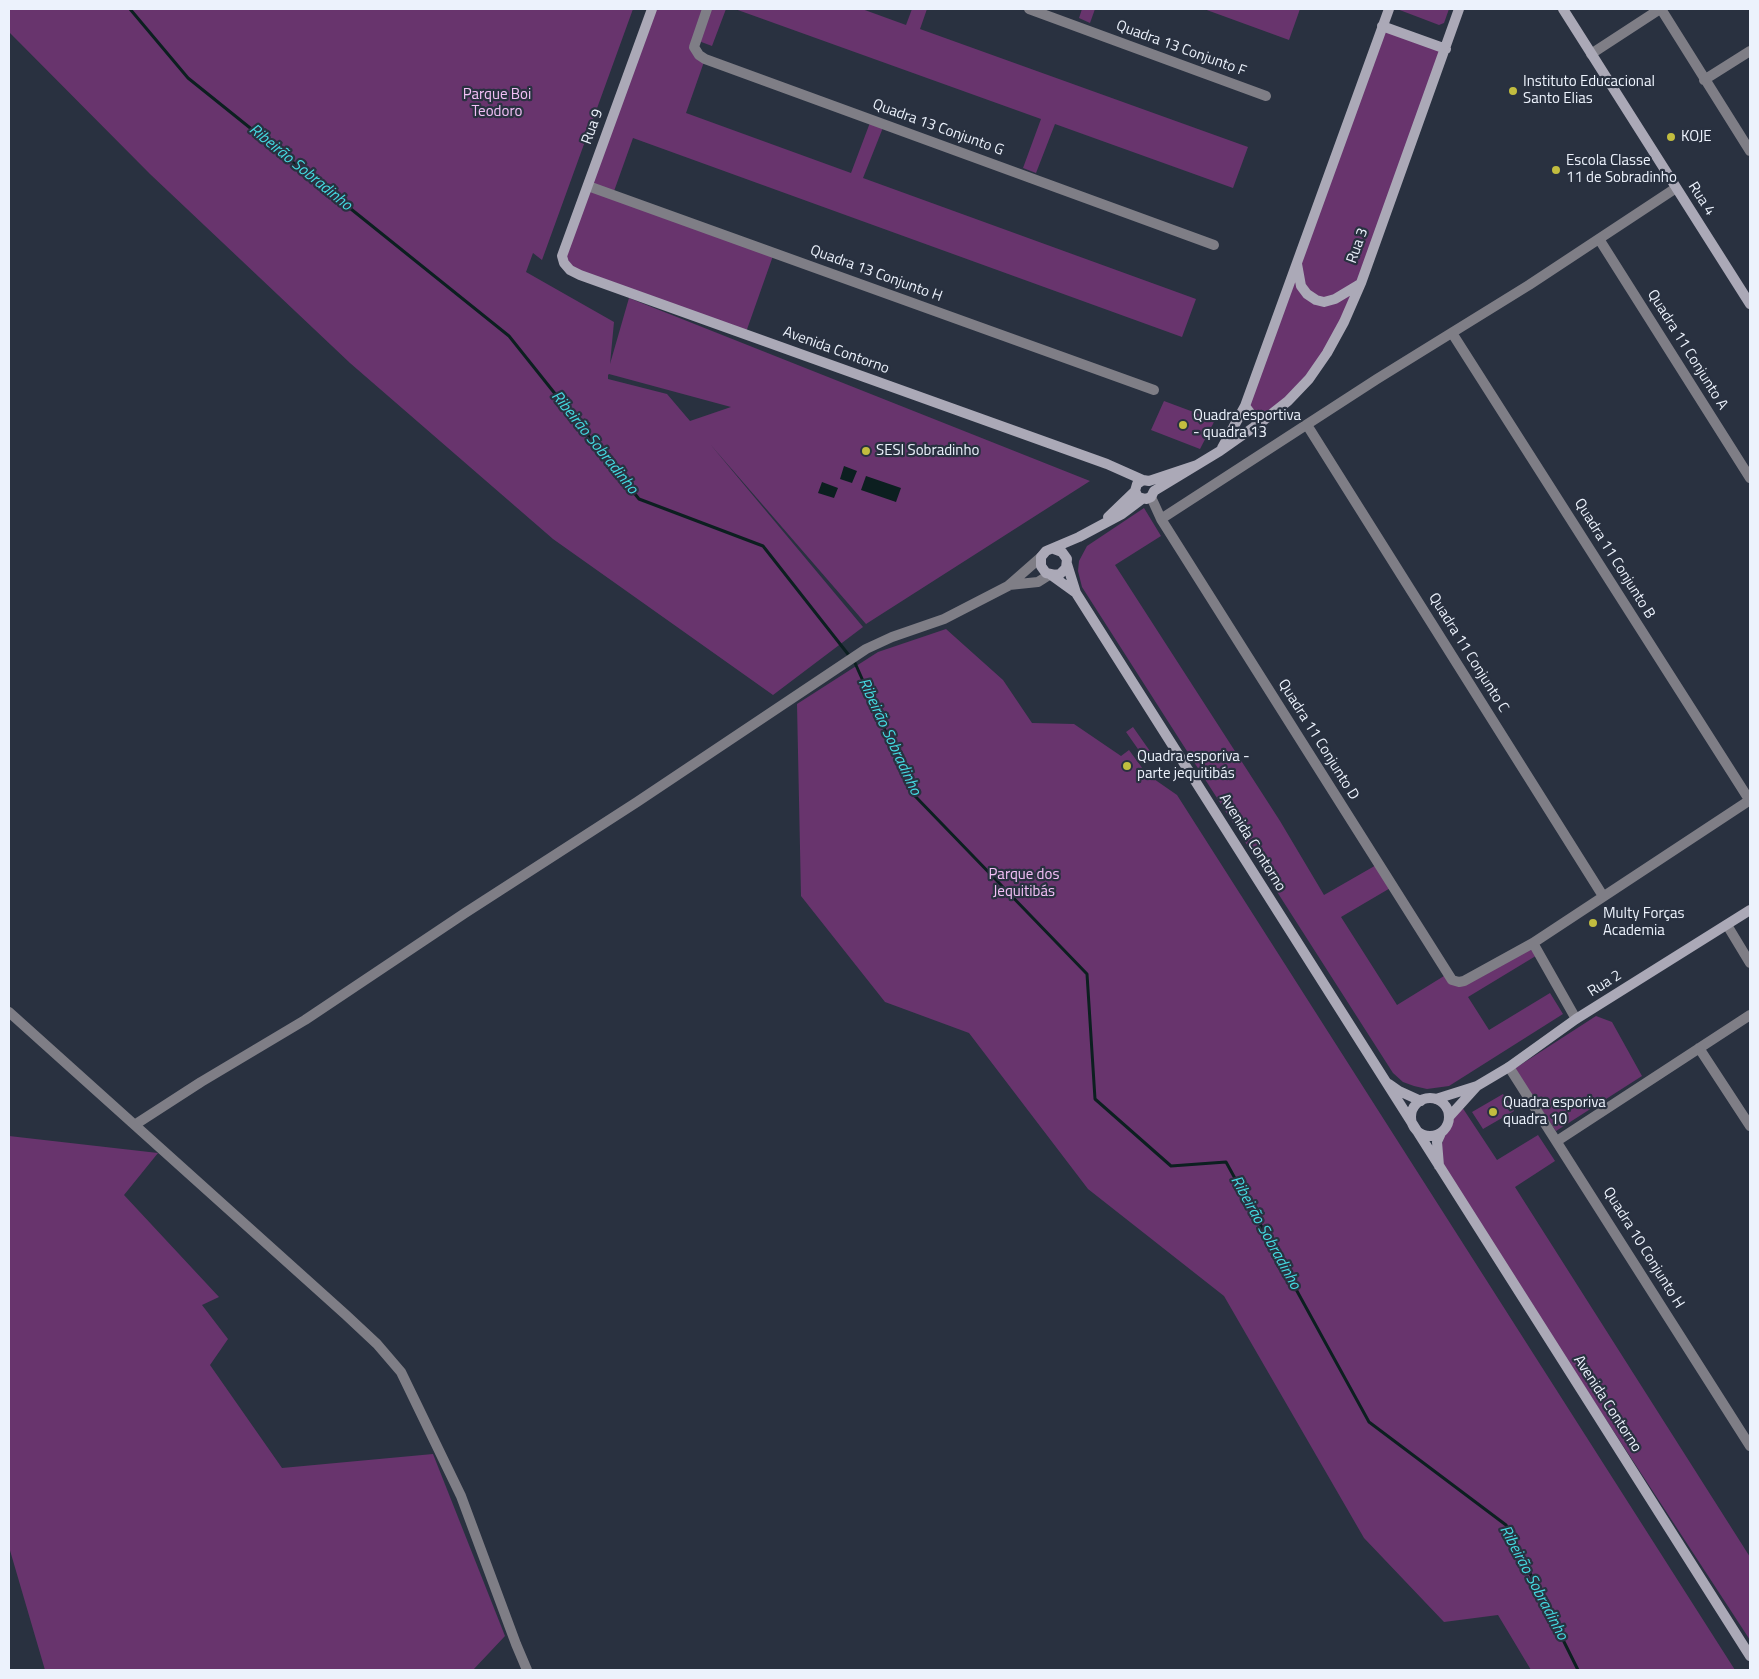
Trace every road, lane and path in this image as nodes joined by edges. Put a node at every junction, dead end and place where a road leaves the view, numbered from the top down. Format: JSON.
{"nodes":[{"id":1,"x":652,"y":9,"type":"edge"},
{"id":2,"x":708,"y":9,"type":"edge"},
{"id":3,"x":1029,"y":9,"type":"edge"},
{"id":4,"x":1389,"y":9,"type":"edge"},
{"id":5,"x":1459,"y":9,"type":"edge"},
{"id":6,"x":1562,"y":9,"type":"edge"},
{"id":7,"x":1660,"y":9,"type":"edge"},
{"id":8,"x":1382,"y":26,"type":"junction"},
{"id":9,"x":1446,"y":49,"type":"junction"},
{"id":10,"x":1750,"y":51,"type":"edge"},
{"id":11,"x":1591,"y":54,"type":"junction"},
{"id":12,"x":1704,"y":80,"type":"junction"},
{"id":13,"x":1266,"y":96,"type":"dead end"},
{"id":14,"x":1750,"y":151,"type":"edge"},
{"id":15,"x":588,"y":186,"type":"junction"},
{"id":16,"x":1676,"y":188,"type":"junction"},
{"id":17,"x":1598,"y":239,"type":"junction"},
{"id":18,"x":1214,"y":245,"type":"dead end"},
{"id":19,"x":562,"y":256,"type":"joint"},
{"id":20,"x":1297,"y":260,"type":"junction"},
{"id":21,"x":1361,"y":283,"type":"junction"},
{"id":22,"x":1750,"y":304,"type":"edge"},
{"id":23,"x":1452,"y":333,"type":"junction"},
{"id":24,"x":1154,"y":390,"type":"dead end"},
{"id":25,"x":1244,"y":406,"type":"junction"},
{"id":26,"x":1264,"y":420,"type":"junction"},
{"id":27,"x":1307,"y":425,"type":"junction"},
{"id":28,"x":1220,"y":451,"type":"junction"},
{"id":29,"x":1107,"y":464,"type":"junction"},
{"id":30,"x":1197,"y":464,"type":"junction"},
{"id":31,"x":1750,"y":478,"type":"edge"},
{"id":32,"x":1146,"y":480,"type":"junction"},
{"id":33,"x":1143,"y":493,"type":"junction"},
{"id":34,"x":1161,"y":519,"type":"junction"},
{"id":35,"x":1079,"y":537,"type":"junction"},
{"id":36,"x":1054,"y":549,"type":"junction"},
{"id":37,"x":1039,"y":559,"type":"junction"},
{"id":38,"x":1067,"y":561,"type":"junction"},
{"id":39,"x":1050,"y":575,"type":"junction"},
{"id":40,"x":1008,"y":586,"type":"junction"},
{"id":41,"x":1076,"y":593,"type":"junction"},
{"id":42,"x":1750,"y":800,"type":"edge"},
{"id":43,"x":1603,"y":896,"type":"junction"},
{"id":44,"x":1750,"y":910,"type":"edge"},
{"id":45,"x":1727,"y":925,"type":"junction"},
{"id":46,"x":1532,"y":943,"type":"junction"},
{"id":47,"x":1750,"y":963,"type":"edge"},
{"id":48,"x":9,"y":1012,"type":"edge"},
{"id":49,"x":1750,"y":1015,"type":"edge"},
{"id":50,"x":1576,"y":1019,"type":"junction"},
{"id":51,"x":1699,"y":1048,"type":"junction"},
{"id":52,"x":1509,"y":1066,"type":"junction"},
{"id":53,"x":1386,"y":1083,"type":"junction"},
{"id":54,"x":1477,"y":1086,"type":"junction"},
{"id":55,"x":1436,"y":1099,"type":"junction"},
{"id":56,"x":1421,"y":1100,"type":"junction"},
{"id":57,"x":1449,"y":1117,"type":"junction"},
{"id":58,"x":136,"y":1124,"type":"junction"},
{"id":59,"x":1413,"y":1126,"type":"junction"},
{"id":60,"x":1750,"y":1126,"type":"edge"},
{"id":61,"x":1441,"y":1133,"type":"junction"},
{"id":62,"x":1557,"y":1141,"type":"junction"},
{"id":63,"x":1439,"y":1168,"type":"junction"},
{"id":64,"x":1750,"y":1446,"type":"edge"},
{"id":65,"x":1750,"y":1656,"type":"edge"},
{"id":66,"x":528,"y":1670,"type":"edge"}],
"edges":[{"from":1,"to":15,"type":"main road","name":"Rua 9"},
{"from":2,"to":18,"type":"street","name":"Quadra 13 Conjunto G"},
{"from":3,"to":13,"type":"street","name":"Quadra 13 Conjunto F"},
{"from":4,"to":8,"type":"main road"},
{"from":5,"to":9,"type":"main road","name":"Rua 3"},
{"from":6,"to":11,"type":"main road","name":"Rua 4"},
{"from":7,"to":11,"type":"street"},
{"from":7,"to":12,"type":"street"},
{"from":8,"to":9,"type":"main road"},
{"from":8,"to":20,"type":"main road"},
{"from":9,"to":21,"type":"main road","name":"Rua 3"},
{"from":10,"to":12,"type":"street"},
{"from":11,"to":16,"type":"main road","name":"Rua 4"},
{"from":12,"to":14,"type":"street"},
{"from":15,"to":19,"type":"main road","name":"Rua 9"},
{"from":15,"to":24,"type":"street","name":"Quadra 13 Conjunto H"},
{"from":16,"to":17,"type":"street"},
{"from":16,"to":22,"type":"main road","name":"Rua 4"},
{"from":17,"to":23,"type":"street"},
{"from":17,"to":31,"type":"street","name":"Quadra 11 Conjunto A"},
{"from":19,"to":29,"type":"main road","name":"Avenida Contorno"},
{"from":20,"to":21,"type":"main road"},
{"from":20,"to":25,"type":"main road"},
{"from":21,"to":26,"type":"main road","name":"Rua 3"},
{"from":23,"to":27,"type":"street"},
{"from":23,"to":42,"type":"street","name":"Quadra 11 Conjunto B"},
{"from":25,"to":26,"type":"main road"},
{"from":25,"to":28,"type":"main road"},
{"from":26,"to":28,"type":"main road","name":"Rua 3"},
{"from":27,"to":34,"type":"street"},
{"from":27,"to":43,"type":"street","name":"Quadra 11 Conjunto C"},
{"from":28,"to":30,"type":"main road","name":"Rua 3"},
{"from":29,"to":32,"type":"main road","name":"Avenida Contorno"},
{"from":29,"to":33,"type":"main road","name":"Avenida Contorno"},
{"from":30,"to":32,"type":"main road"},
{"from":30,"to":33,"type":"main road"},
{"from":32,"to":33,"type":"main road"},
{"from":32,"to":33,"type":"main road"},
{"from":33,"to":34,"type":"street","name":"Quadra 11 Conjunto D"},
{"from":33,"to":35,"type":"main road"},
{"from":34,"to":46,"type":"street","name":"Quadra 11 Conjunto D"},
{"from":35,"to":36,"type":"main road"},
{"from":35,"to":38,"type":"main road"},
{"from":36,"to":37,"type":"main road"},
{"from":36,"to":38,"type":"main road"},
{"from":37,"to":39,"type":"main road"},
{"from":37,"to":40,"type":"street"},
{"from":38,"to":39,"type":"main road"},
{"from":38,"to":41,"type":"main road","name":"Avenida Contorno"},
{"from":39,"to":40,"type":"street"},
{"from":39,"to":41,"type":"main road","name":"Avenida Contorno"},
{"from":40,"to":58,"type":"street"},
{"from":41,"to":53,"type":"main road","name":"Avenida Contorno"},
{"from":42,"to":43,"type":"street"},
{"from":43,"to":46,"type":"street"},
{"from":44,"to":45,"type":"main road","name":"Rua 2"},
{"from":45,"to":47,"type":"street"},
{"from":45,"to":50,"type":"main road","name":"Rua 2"},
{"from":46,"to":50,"type":"street"},
{"from":48,"to":58,"type":"street"},
{"from":49,"to":51,"type":"street"},
{"from":50,"to":52,"type":"main road","name":"Rua 2"},
{"from":51,"to":60,"type":"street"},
{"from":51,"to":62,"type":"street"},
{"from":52,"to":54,"type":"main road","name":"Rua 2"},
{"from":52,"to":62,"type":"street","name":"Quadra 10 Conjunto H"},
{"from":53,"to":56,"type":"main road"},
{"from":53,"to":59,"type":"main road","name":"Avenida Contorno"},
{"from":54,"to":55,"type":"main road","name":"Rua 2"},
{"from":54,"to":57,"type":"main road","name":"Rua 2"},
{"from":55,"to":56,"type":"main road"},
{"from":55,"to":57,"type":"main road"},
{"from":56,"to":59,"type":"main road"},
{"from":57,"to":61,"type":"main road"},
{"from":58,"to":66,"type":"street"},
{"from":59,"to":61,"type":"main road"},
{"from":59,"to":63,"type":"main road","name":"Avenida Contorno"},
{"from":61,"to":63,"type":"main road"},
{"from":62,"to":64,"type":"street","name":"Quadra 10 Conjunto H"},
{"from":63,"to":65,"type":"main road","name":"Avenida Contorno"}]}
